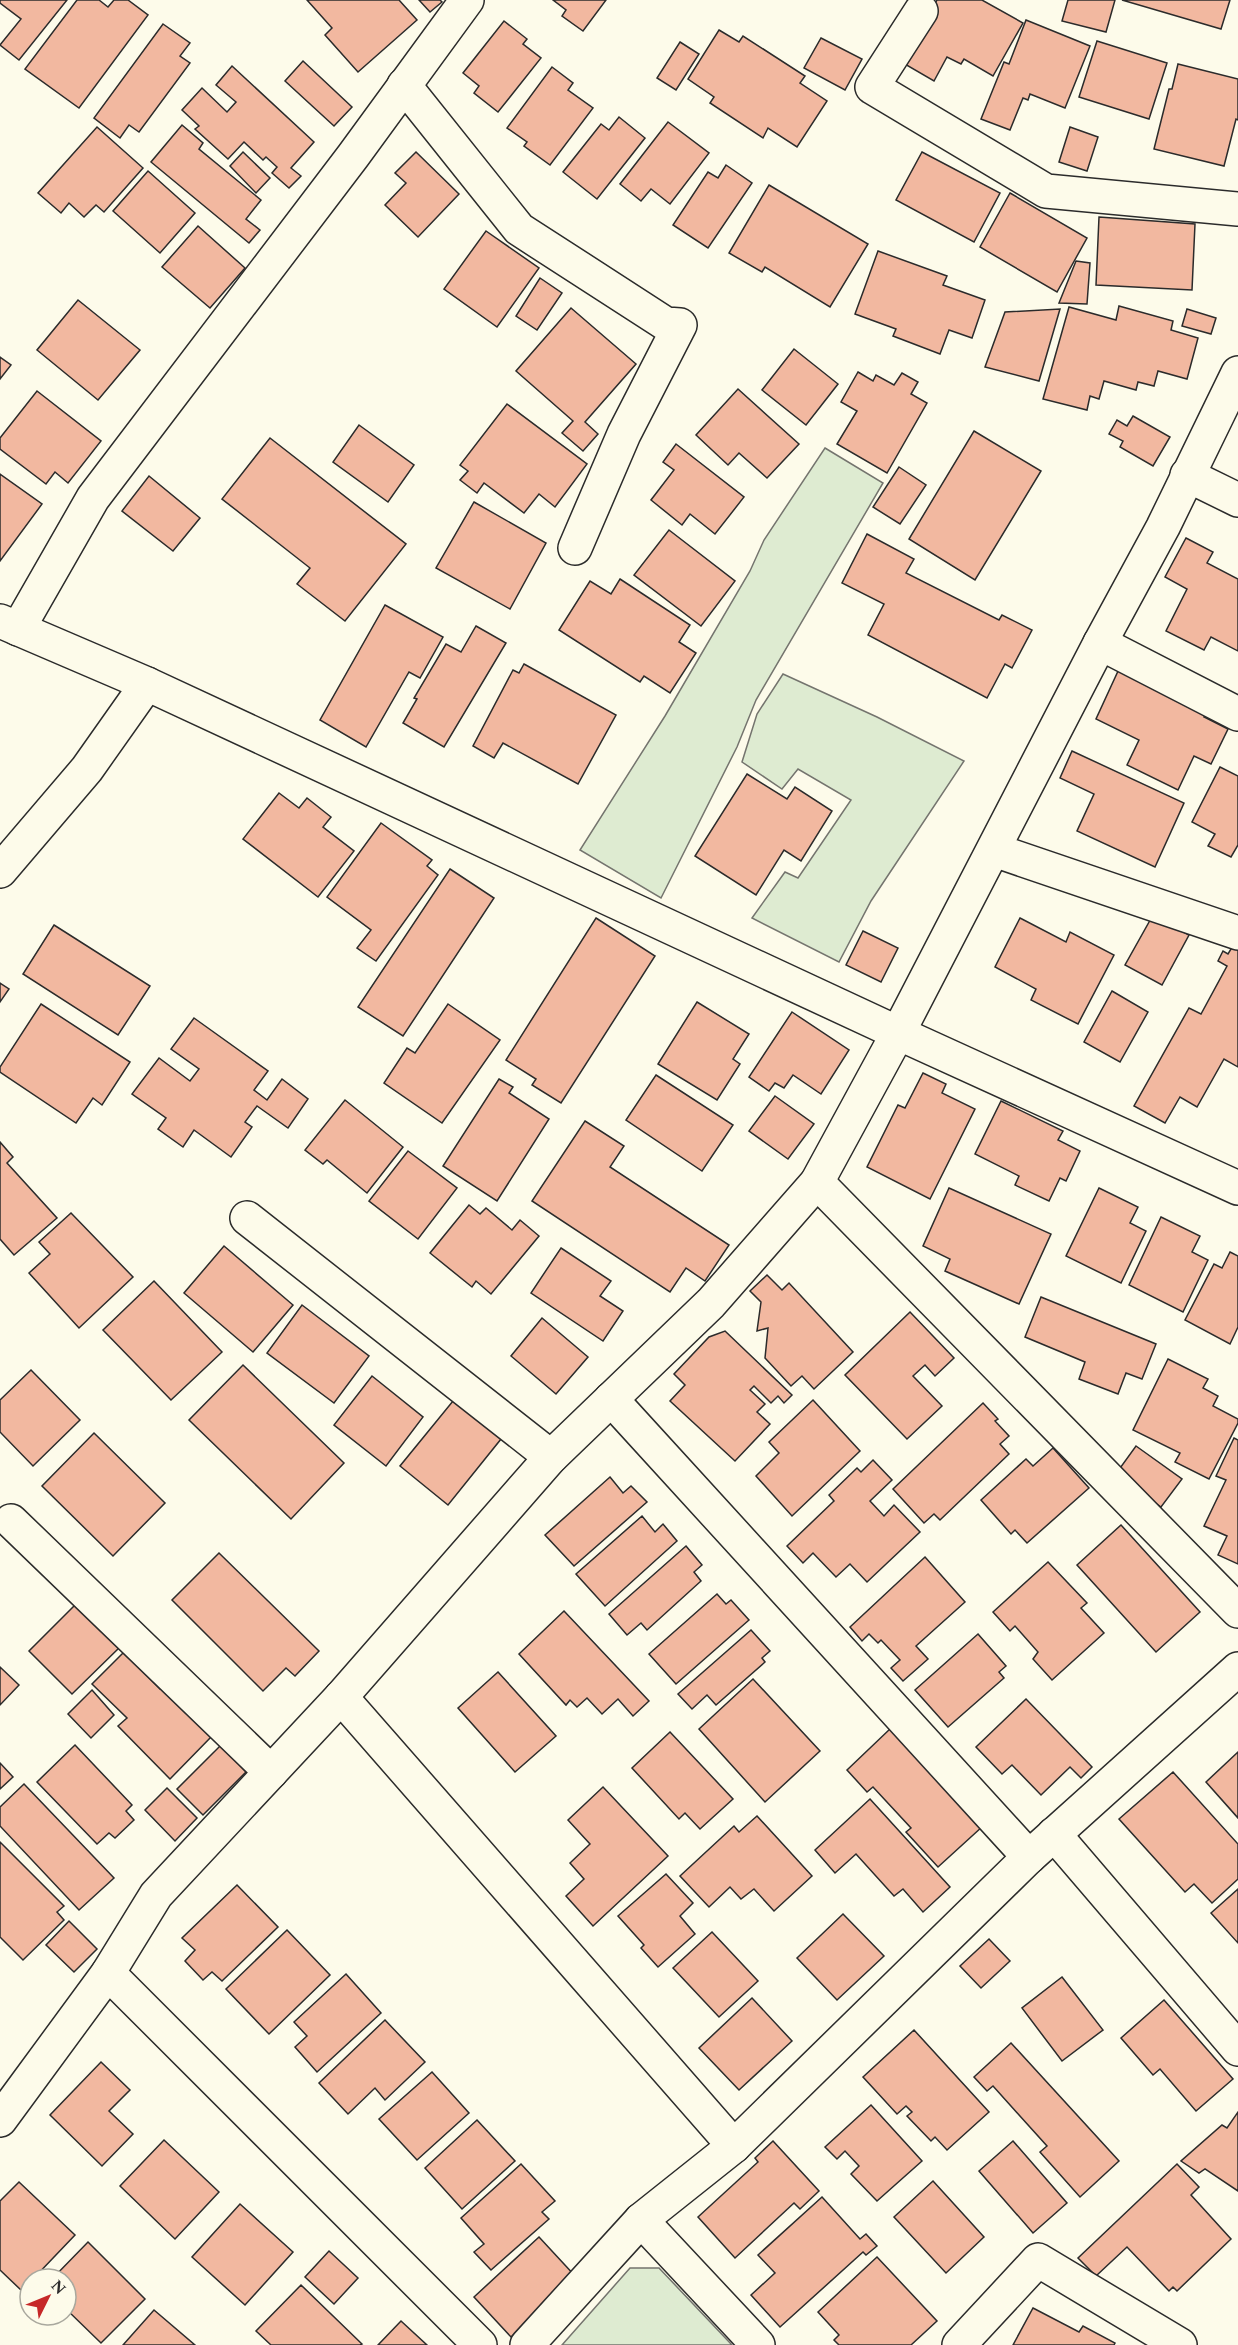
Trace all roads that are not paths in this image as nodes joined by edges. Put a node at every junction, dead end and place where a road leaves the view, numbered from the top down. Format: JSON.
{"nodes":[{"id":1,"x":467,"y":0,"type":"edge"},
{"id":2,"x":921,"y":11,"type":"dead end"},
{"id":3,"x":404,"y":85,"type":"junction"},
{"id":4,"x":1238,"y":209,"type":"edge"},
{"id":5,"x":1235,"y":386,"type":"edge"},
{"id":6,"x":1187,"y":475,"type":"junction"},
{"id":7,"x":1238,"y":501,"type":"edge"},
{"id":8,"x":575,"y":548,"type":"dead end"},
{"id":9,"x":9,"y":625,"type":"edge"},
{"id":10,"x":1100,"y":644,"type":"junction"},
{"id":11,"x":147,"y":684,"type":"junction"},
{"id":12,"x":1238,"y":714,"type":"edge"},
{"id":13,"x":994,"y":850,"type":"junction"},
{"id":14,"x":0,"y":871,"type":"edge"},
{"id":15,"x":1238,"y":933,"type":"edge"},
{"id":16,"x":898,"y":1033,"type":"junction"},
{"id":17,"x":817,"y":1182,"type":"junction"},
{"id":18,"x":1238,"y":1188,"type":"edge"},
{"id":19,"x":247,"y":1218,"type":"dead end"},
{"id":20,"x":611,"y":1399,"type":"junction"},
{"id":21,"x":551,"y":1457,"type":"junction"},
{"id":22,"x":11,"y":1521,"type":"dead end"},
{"id":23,"x":1238,"y":1611,"type":"edge"},
{"id":24,"x":1238,"y":1669,"type":"edge"},
{"id":25,"x":341,"y":1697,"type":"junction"},
{"id":26,"x":271,"y":1772,"type":"junction"},
{"id":27,"x":1054,"y":1834,"type":"junction"},
{"id":28,"x":1029,"y":1857,"type":"junction"},
{"id":29,"x":108,"y":1973,"type":"junction"},
{"id":30,"x":1238,"y":2049,"type":"edge"},
{"id":31,"x":0,"y":2120,"type":"edge"},
{"id":32,"x":734,"y":2146,"type":"junction"},
{"id":33,"x":641,"y":2220,"type":"junction"},
{"id":34,"x":480,"y":2345,"type":"edge"},
{"id":35,"x":527,"y":2345,"type":"edge"},
{"id":36,"x":758,"y":2345,"type":"edge"},
{"id":37,"x":959,"y":2345,"type":"edge"},
{"id":38,"x":1180,"y":2345,"type":"edge"}],
"edges":[{"from":1,"to":3,"type":"street"},
{"from":2,"to":4,"type":"street"},
{"from":3,"to":8,"type":"street"},
{"from":3,"to":9,"type":"street"},
{"from":5,"to":6,"type":"street"},
{"from":6,"to":7,"type":"street"},
{"from":6,"to":10,"type":"street"},
{"from":9,"to":11,"type":"street"},
{"from":10,"to":12,"type":"street"},
{"from":10,"to":13,"type":"street"},
{"from":11,"to":14,"type":"street"},
{"from":11,"to":16,"type":"street"},
{"from":13,"to":15,"type":"street"},
{"from":13,"to":16,"type":"street"},
{"from":16,"to":17,"type":"street"},
{"from":16,"to":18,"type":"street"},
{"from":17,"to":20,"type":"street"},
{"from":17,"to":23,"type":"street"},
{"from":19,"to":21,"type":"street"},
{"from":20,"to":21,"type":"street"},
{"from":20,"to":28,"type":"street"},
{"from":21,"to":25,"type":"street"},
{"from":22,"to":26,"type":"street"},
{"from":24,"to":27,"type":"street"},
{"from":25,"to":26,"type":"street"},
{"from":25,"to":32,"type":"street"},
{"from":26,"to":29,"type":"street"},
{"from":27,"to":28,"type":"street"},
{"from":27,"to":30,"type":"street"},
{"from":28,"to":32,"type":"street"},
{"from":29,"to":31,"type":"street"},
{"from":29,"to":34,"type":"street"},
{"from":32,"to":33,"type":"street"},
{"from":33,"to":35,"type":"street"},
{"from":33,"to":36,"type":"street"},
{"from":37,"to":38,"type":"street"}]}
